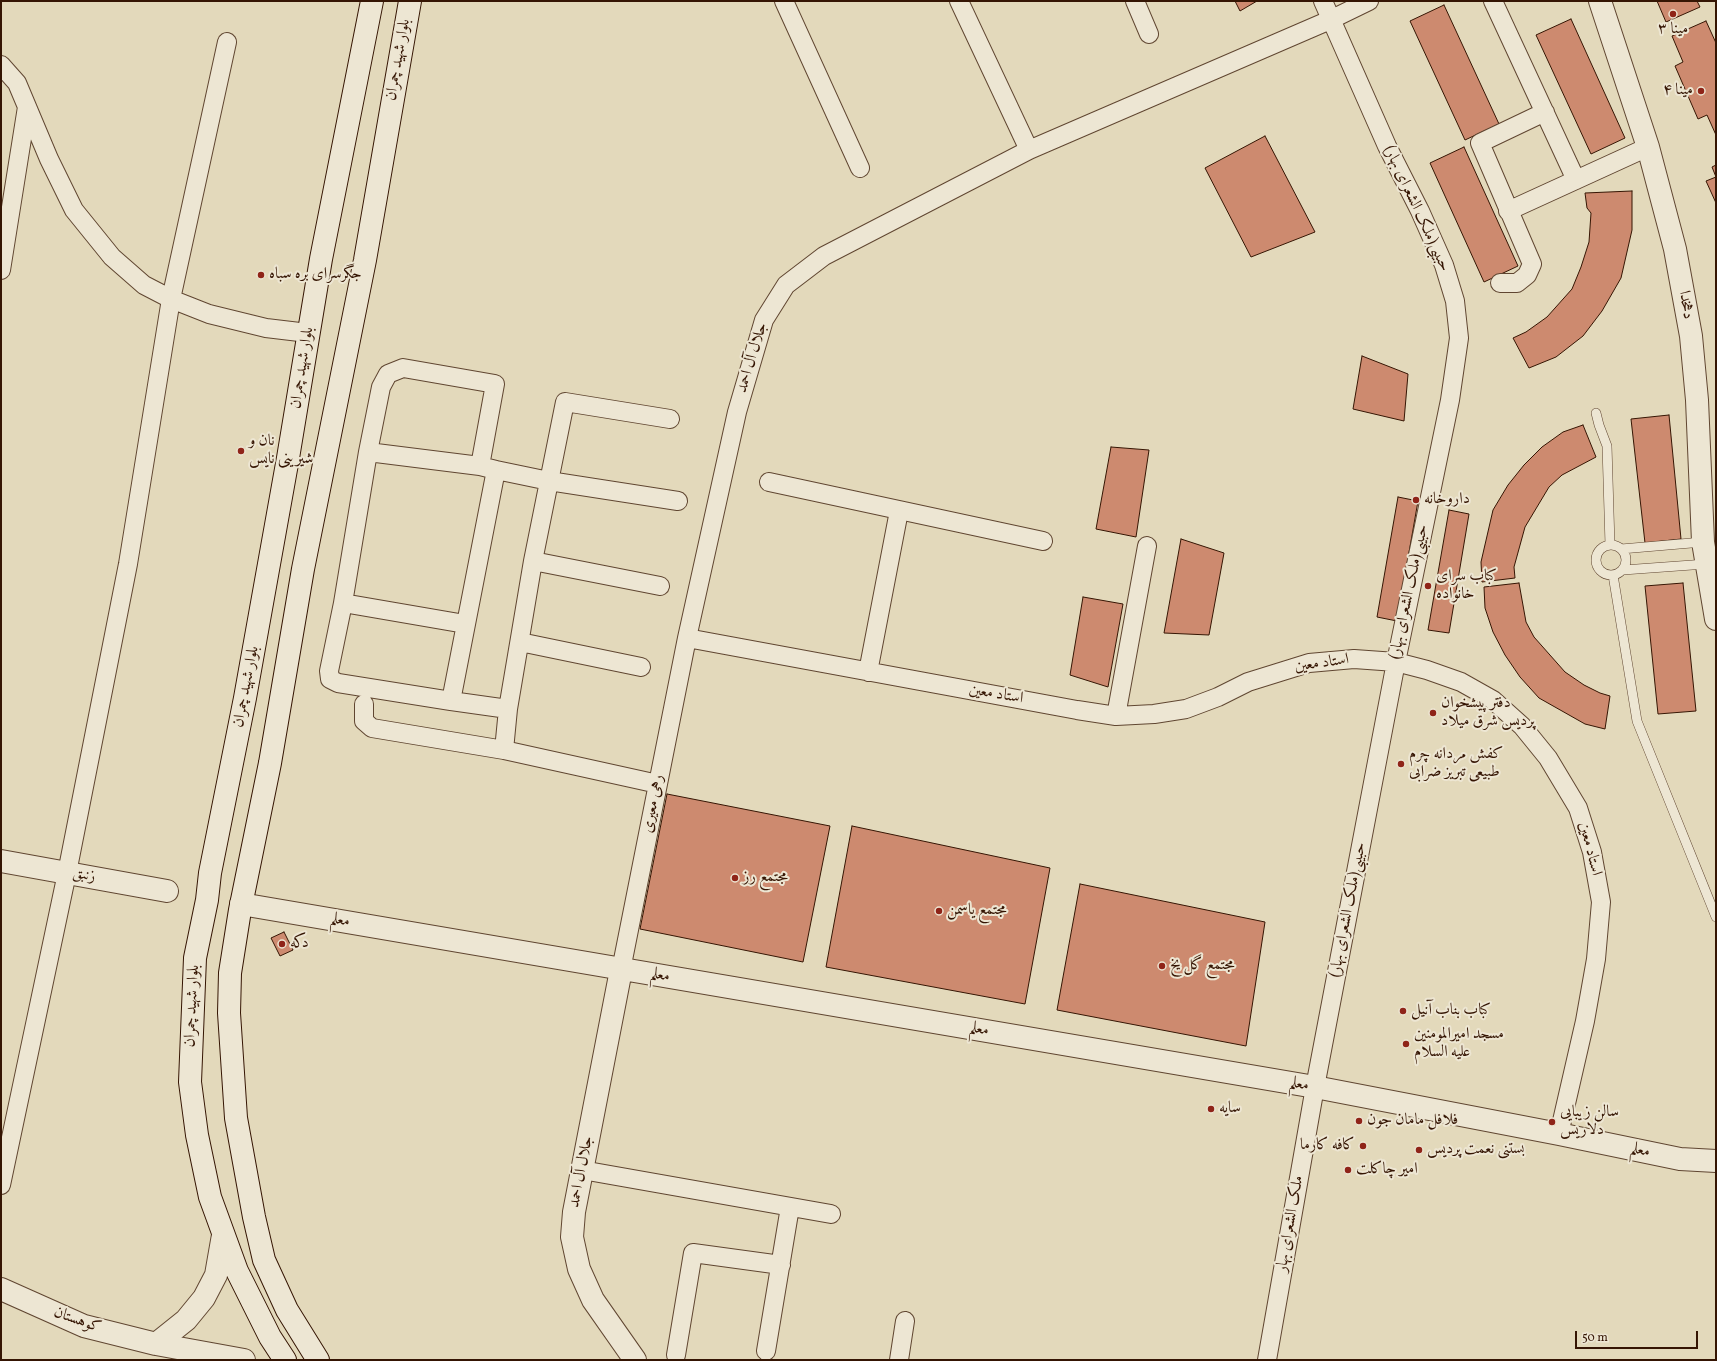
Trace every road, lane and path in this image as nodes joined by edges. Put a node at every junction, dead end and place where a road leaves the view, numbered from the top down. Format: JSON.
{"nodes":[{"id":1,"x":372,"y":1,"type":"edge"},
{"id":2,"x":410,"y":1,"type":"edge"},
{"id":3,"x":784,"y":1,"type":"edge"},
{"id":4,"x":959,"y":1,"type":"edge"},
{"id":5,"x":1135,"y":1,"type":"edge"},
{"id":6,"x":1322,"y":1,"type":"edge"},
{"id":7,"x":1369,"y":1,"type":"edge"},
{"id":8,"x":1493,"y":1,"type":"edge"},
{"id":9,"x":1600,"y":1,"type":"edge"},
{"id":10,"x":1330,"y":20,"type":"junction"},
{"id":11,"x":1149,"y":34,"type":"dead end"},
{"id":12,"x":227,"y":42,"type":"dead end"},
{"id":13,"x":1,"y":65,"type":"edge"},
{"id":14,"x":27,"y":106,"type":"junction"},
{"id":15,"x":1545,"y":112,"type":"junction"},
{"id":16,"x":1648,"y":147,"type":"junction"},
{"id":17,"x":1029,"y":150,"type":"junction"},
{"id":18,"x":860,"y":168,"type":"dead end"},
{"id":19,"x":1576,"y":180,"type":"junction"},
{"id":20,"x":1508,"y":211,"type":"junction"},
{"id":21,"x":1,"y":270,"type":"edge"},
{"id":22,"x":1500,"y":283,"type":"dead end"},
{"id":23,"x":172,"y":299,"type":"junction"},
{"id":24,"x":308,"y":333,"type":"junction"},
{"id":25,"x":1596,"y":413,"type":"dead end"},
{"id":26,"x":670,"y":418,"type":"dead end"},
{"id":27,"x":368,"y":452,"type":"junction"},
{"id":28,"x":488,"y":468,"type":"junction"},
{"id":29,"x":549,"y":481,"type":"junction"},
{"id":30,"x":768,"y":482,"type":"dead end"},
{"id":31,"x":678,"y":501,"type":"dead end"},
{"id":32,"x":899,"y":511,"type":"junction"},
{"id":33,"x":1043,"y":541,"type":"dead end"},
{"id":34,"x":1703,"y":542,"type":"junction"},
{"id":35,"x":1610,"y":545,"type":"junction"},
{"id":36,"x":1147,"y":546,"type":"dead end"},
{"id":37,"x":1621,"y":549,"type":"junction"},
{"id":38,"x":533,"y":561,"type":"junction"},
{"id":39,"x":1706,"y":564,"type":"junction"},
{"id":40,"x":1623,"y":570,"type":"junction"},
{"id":41,"x":1613,"y":575,"type":"junction"},
{"id":42,"x":660,"y":586,"type":"dead end"},
{"id":43,"x":344,"y":603,"type":"junction"},
{"id":44,"x":1716,"y":619,"type":"edge"},
{"id":45,"x":465,"y":624,"type":"junction"},
{"id":46,"x":687,"y":638,"type":"junction"},
{"id":47,"x":520,"y":642,"type":"junction"},
{"id":48,"x":1396,"y":662,"type":"junction"},
{"id":49,"x":641,"y":667,"type":"dead end"},
{"id":50,"x":868,"y":672,"type":"junction"},
{"id":51,"x":451,"y":701,"type":"junction"},
{"id":52,"x":364,"y":704,"type":"dead end"},
{"id":53,"x":508,"y":709,"type":"junction"},
{"id":54,"x":1116,"y":716,"type":"junction"},
{"id":55,"x":504,"y":750,"type":"junction"},
{"id":56,"x":658,"y":784,"type":"junction"},
{"id":57,"x":1,"y":861,"type":"edge"},
{"id":58,"x":67,"y":873,"type":"junction"},
{"id":59,"x":168,"y":891,"type":"dead end"},
{"id":60,"x":206,"y":900,"type":"junction"},
{"id":61,"x":241,"y":904,"type":"junction"},
{"id":62,"x":1716,"y":917,"type":"edge"},
{"id":63,"x":621,"y":970,"type":"junction"},
{"id":64,"x":1315,"y":1087,"type":"junction"},
{"id":65,"x":1559,"y":1134,"type":"junction"},
{"id":66,"x":1716,"y":1161,"type":"edge"},
{"id":67,"x":582,"y":1170,"type":"junction"},
{"id":68,"x":1,"y":1185,"type":"edge"},
{"id":69,"x":790,"y":1207,"type":"junction"},
{"id":70,"x":831,"y":1214,"type":"dead end"},
{"id":71,"x":223,"y":1235,"type":"junction"},
{"id":72,"x":780,"y":1265,"type":"junction"},
{"id":73,"x":1,"y":1289,"type":"edge"},
{"id":74,"x":906,"y":1321,"type":"dead end"},
{"id":75,"x":156,"y":1344,"type":"junction"},
{"id":76,"x":766,"y":1351,"type":"dead end"},
{"id":77,"x":676,"y":1355,"type":"dead end"},
{"id":78,"x":244,"y":1360,"type":"edge"},
{"id":79,"x":285,"y":1360,"type":"edge"},
{"id":80,"x":318,"y":1360,"type":"edge"},
{"id":81,"x":635,"y":1360,"type":"edge"},
{"id":82,"x":899,"y":1360,"type":"edge"},
{"id":83,"x":1267,"y":1360,"type":"edge"}],
"edges":[{"from":1,"to":24,"type":"street","name":"بلوار شهید چمران"},
{"from":2,"to":61,"type":"street","name":"بلوار شهید چمران"},
{"from":3,"to":18,"type":"street"},
{"from":4,"to":17,"type":"street"},
{"from":5,"to":11,"type":"street"},
{"from":6,"to":10,"type":"street","name":"حبیبی(ملک الشعرای بهار)"},
{"from":7,"to":10,"type":"street","name":"جلال آل احمد"},
{"from":8,"to":15,"type":"street"},
{"from":9,"to":16,"type":"street","name":"دهخدا"},
{"from":10,"to":17,"type":"street","name":"جلال آل احمد"},
{"from":10,"to":48,"type":"street","name":"حبیبی(ملک الشعرای بهار)"},
{"from":12,"to":23,"type":"street"},
{"from":13,"to":14,"type":"street"},
{"from":14,"to":21,"type":"street"},
{"from":14,"to":23,"type":"street"},
{"from":15,"to":19,"type":"street"},
{"from":15,"to":20,"type":"street"},
{"from":16,"to":19,"type":"street"},
{"from":16,"to":34,"type":"street","name":"دهخدا"},
{"from":17,"to":46,"type":"street","name":"جلال آل احمد"},
{"from":19,"to":20,"type":"street"},
{"from":20,"to":22,"type":"street"},
{"from":23,"to":24,"type":"street"},
{"from":23,"to":58,"type":"street"},
{"from":24,"to":60,"type":"street","name":"بلوار شهید چمران"},
{"from":25,"to":35,"type":"lane"},
{"from":26,"to":29,"type":"street"},
{"from":27,"to":28,"type":"street"},
{"from":27,"to":28,"type":"street"},
{"from":27,"to":43,"type":"street"},
{"from":28,"to":29,"type":"street"},
{"from":28,"to":45,"type":"street"},
{"from":29,"to":31,"type":"street"},
{"from":29,"to":38,"type":"street"},
{"from":30,"to":32,"type":"street"},
{"from":32,"to":33,"type":"street"},
{"from":32,"to":50,"type":"street"},
{"from":34,"to":37,"type":"lane"},
{"from":34,"to":39,"type":"street","name":"دهخدا"},
{"from":35,"to":37,"type":"lane"},
{"from":35,"to":41,"type":"lane"},
{"from":36,"to":54,"type":"street"},
{"from":37,"to":40,"type":"lane"},
{"from":38,"to":42,"type":"street"},
{"from":38,"to":47,"type":"street"},
{"from":39,"to":40,"type":"lane"},
{"from":39,"to":44,"type":"street","name":"دهخدا"},
{"from":40,"to":41,"type":"lane"},
{"from":41,"to":62,"type":"lane"},
{"from":43,"to":45,"type":"street"},
{"from":43,"to":51,"type":"street"},
{"from":45,"to":51,"type":"street"},
{"from":46,"to":50,"type":"street","name":"استاد معین"},
{"from":46,"to":56,"type":"street","name":"رهی معیری"},
{"from":47,"to":49,"type":"street"},
{"from":47,"to":53,"type":"street"},
{"from":48,"to":54,"type":"street","name":"استاد معین"},
{"from":48,"to":64,"type":"street","name":"حبیبی(ملک الشعرای بهار)"},
{"from":48,"to":65,"type":"street","name":"استاد معین"},
{"from":50,"to":54,"type":"street","name":"استاد معین"},
{"from":51,"to":53,"type":"street"},
{"from":52,"to":55,"type":"street"},
{"from":53,"to":55,"type":"street"},
{"from":55,"to":56,"type":"street"},
{"from":56,"to":63,"type":"street","name":"رهی معیری"},
{"from":57,"to":58,"type":"street","name":"زنبق"},
{"from":58,"to":59,"type":"street","name":"زنبق"},
{"from":58,"to":68,"type":"street"},
{"from":60,"to":61,"type":"street","name":"معلم"},
{"from":60,"to":71,"type":"street","name":"بلوار شهید چمران"},
{"from":61,"to":63,"type":"street","name":"معلم"},
{"from":61,"to":80,"type":"street","name":"بلوار شهید چمران"},
{"from":63,"to":64,"type":"street","name":"معلم"},
{"from":63,"to":67,"type":"street","name":"جلال آل احمد"},
{"from":64,"to":65,"type":"street","name":"معلم"},
{"from":64,"to":83,"type":"street","name":"ملک الشعرای بهار"},
{"from":65,"to":66,"type":"street","name":"معلم"},
{"from":67,"to":69,"type":"street"},
{"from":67,"to":81,"type":"street","name":"جلال آل احمد"},
{"from":69,"to":70,"type":"street"},
{"from":69,"to":72,"type":"street"},
{"from":71,"to":75,"type":"street"},
{"from":71,"to":79,"type":"street","name":"بلوار شهید چمران"},
{"from":72,"to":76,"type":"street"},
{"from":72,"to":77,"type":"street"},
{"from":73,"to":75,"type":"street","name":"کوهستان"},
{"from":74,"to":82,"type":"street"},
{"from":75,"to":78,"type":"street","name":"کوهستان"}]}
